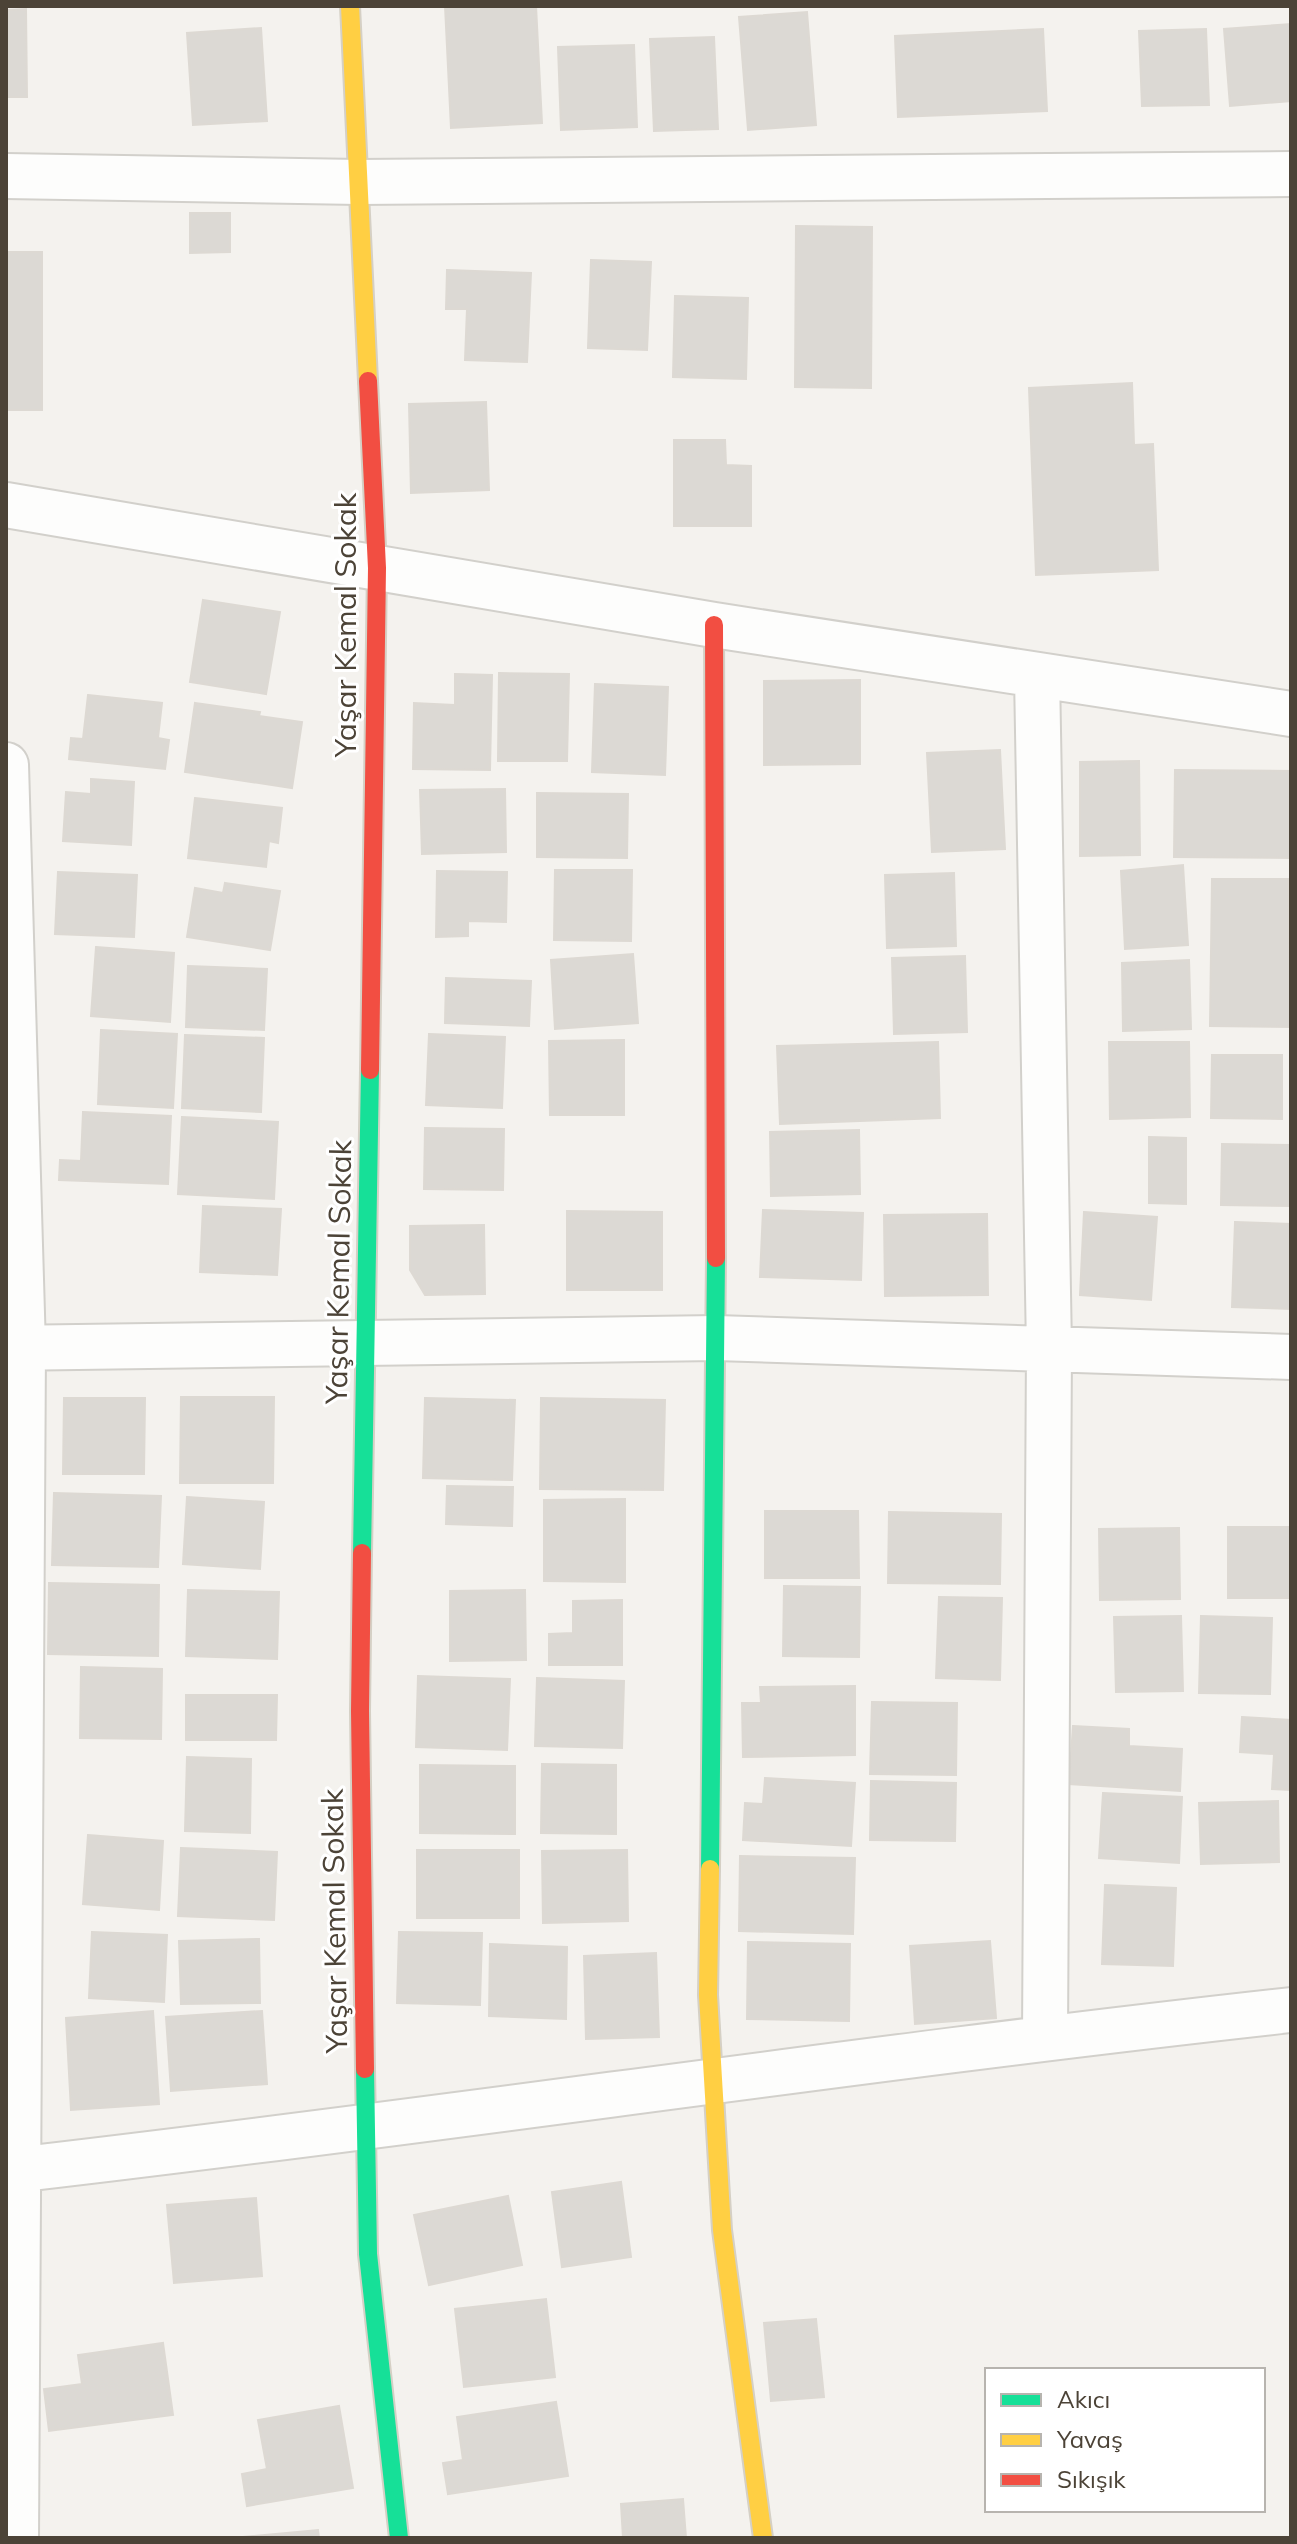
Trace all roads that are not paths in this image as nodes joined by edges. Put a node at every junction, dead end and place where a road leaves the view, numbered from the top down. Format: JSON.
{"nodes":[{"id":1,"x":350,"y":6,"type":"edge"},
{"id":2,"x":1291,"y":174,"type":"edge"},
{"id":3,"x":6,"y":176,"type":"edge"},
{"id":4,"x":359,"y":182,"type":"junction"},
{"id":5,"x":6,"y":505,"type":"edge"},
{"id":6,"x":377,"y":568,"type":"junction"},
{"id":7,"x":714,"y":625,"type":"junction"},
{"id":8,"x":1037,"y":675,"type":"junction"},
{"id":9,"x":1291,"y":714,"type":"edge"},
{"id":10,"x":6,"y":765,"type":"edge"},
{"id":11,"x":716,"y":1338,"type":"junction"},
{"id":12,"x":366,"y":1344,"type":"junction"},
{"id":13,"x":14,"y":1348,"type":"edge"},
{"id":14,"x":1049,"y":1348,"type":"junction"},
{"id":15,"x":1291,"y":1357,"type":"edge"},
{"id":16,"x":1291,"y":2010,"type":"edge"},
{"id":17,"x":1045,"y":2037,"type":"junction"},
{"id":18,"x":713,"y":2079,"type":"junction"},
{"id":19,"x":366,"y":2128,"type":"junction"},
{"id":20,"x":11,"y":2171,"type":"edge"},
{"id":21,"x":16,"y":2538,"type":"edge"},
{"id":22,"x":399,"y":2538,"type":"edge"},
{"id":23,"x":763,"y":2538,"type":"edge"}],
"edges":[{"from":1,"to":4,"type":"street","name":"Yaşar Kemal Sokak"},
{"from":2,"to":4,"type":"street"},
{"from":3,"to":4,"type":"street"},
{"from":4,"to":6,"type":"street","name":"Yaşar Kemal Sokak"},
{"from":5,"to":6,"type":"street"},
{"from":6,"to":7,"type":"street"},
{"from":6,"to":12,"type":"street","name":"Yaşar Kemal Sokak"},
{"from":7,"to":8,"type":"street"},
{"from":7,"to":11,"type":"street"},
{"from":8,"to":9,"type":"street"},
{"from":8,"to":14,"type":"street"},
{"from":10,"to":13,"type":"street"},
{"from":11,"to":12,"type":"street"},
{"from":11,"to":14,"type":"street"},
{"from":11,"to":18,"type":"street"},
{"from":12,"to":13,"type":"street"},
{"from":12,"to":19,"type":"street","name":"Yaşar Kemal Sokak"},
{"from":13,"to":20,"type":"street"},
{"from":14,"to":15,"type":"street"},
{"from":14,"to":17,"type":"street"},
{"from":16,"to":17,"type":"street"},
{"from":17,"to":18,"type":"street"},
{"from":18,"to":19,"type":"street"},
{"from":18,"to":23,"type":"street"},
{"from":19,"to":20,"type":"street"},
{"from":19,"to":22,"type":"street","name":"Yaşar Kemal Sokak"},
{"from":20,"to":21,"type":"street"}]}
